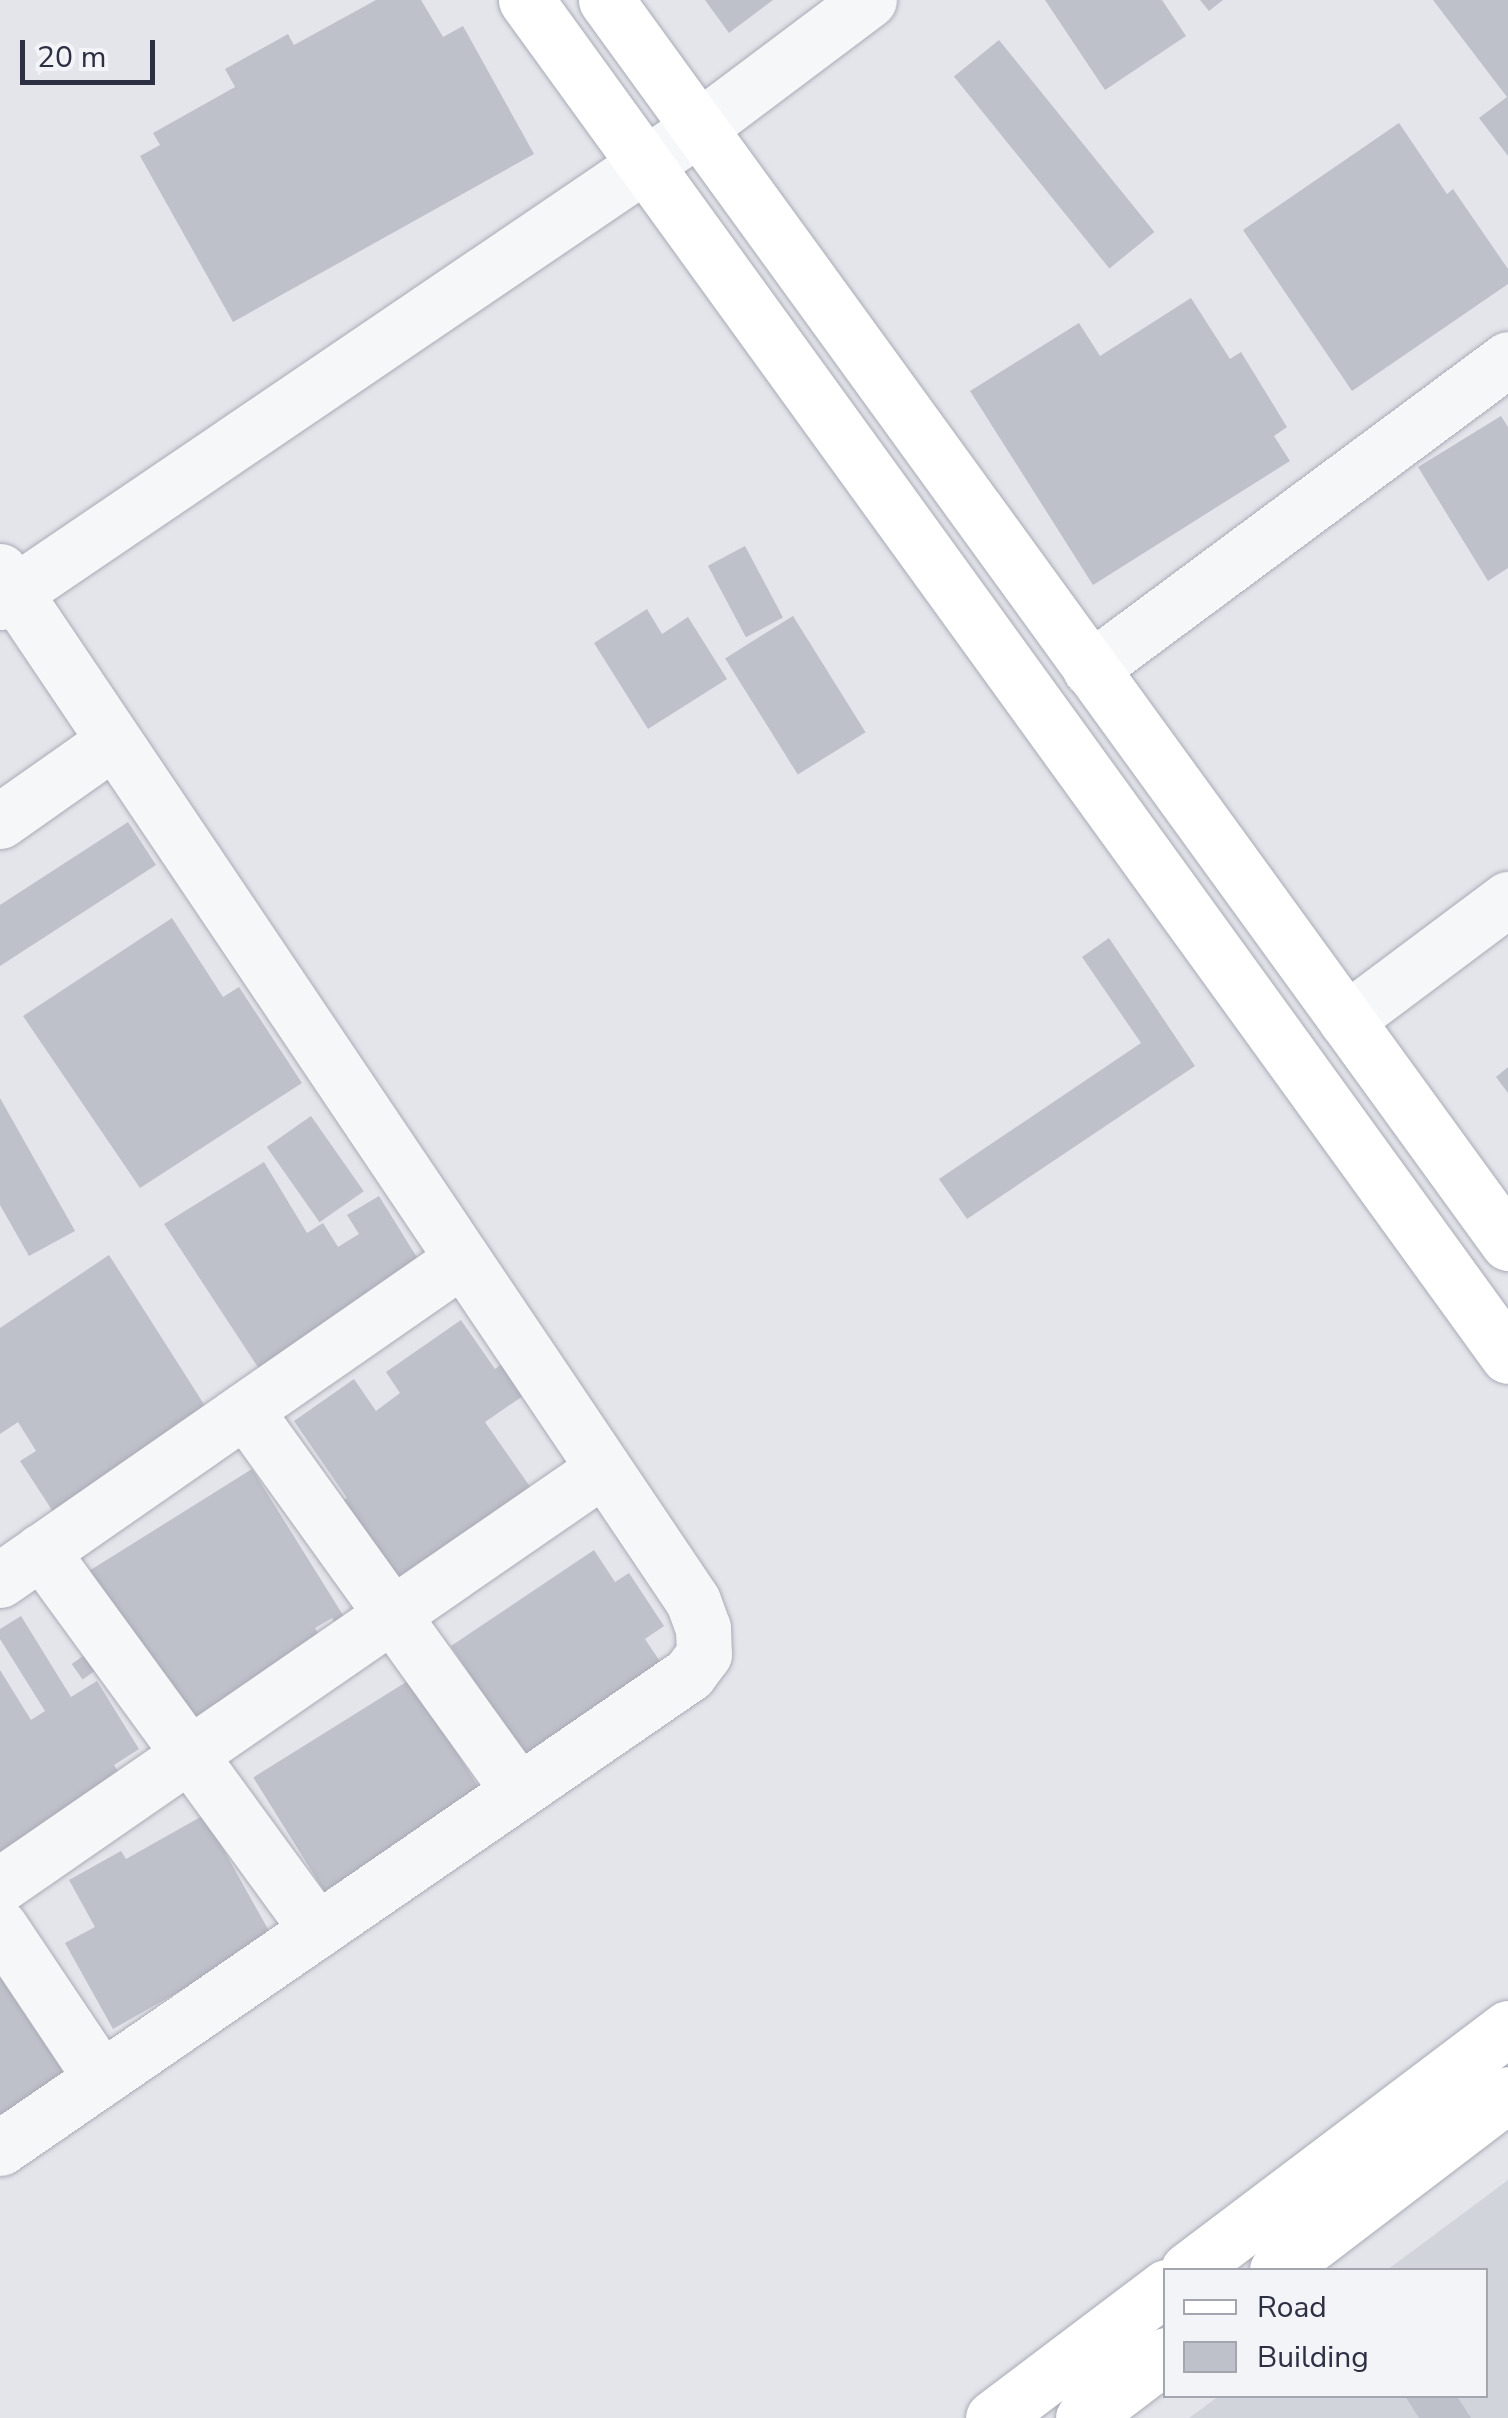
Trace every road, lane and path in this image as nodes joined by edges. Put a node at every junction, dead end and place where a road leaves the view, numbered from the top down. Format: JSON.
{"nodes":[{"id":1,"x":526,"y":0,"type":"edge"},
{"id":2,"x":606,"y":0,"type":"edge"},
{"id":3,"x":869,"y":0,"type":"edge"},
{"id":4,"x":697,"y":129,"type":"junction"},
{"id":5,"x":643,"y":165,"type":"junction"},
{"id":6,"x":1508,"y":359,"type":"edge"},
{"id":7,"x":5,"y":588,"type":"edge"},
{"id":8,"x":1090,"y":669,"type":"junction"},
{"id":9,"x":114,"y":740,"type":"junction"},
{"id":10,"x":0,"y":820,"type":"edge"},
{"id":11,"x":1508,"y":899,"type":"edge"},
{"id":12,"x":1346,"y":1020,"type":"junction"},
{"id":13,"x":1508,"y":1242,"type":"edge"},
{"id":14,"x":462,"y":1258,"type":"junction"},
{"id":15,"x":1508,"y":1356,"type":"edge"},
{"id":16,"x":245,"y":1410,"type":"junction"},
{"id":17,"x":603,"y":1470,"type":"junction"},
{"id":18,"x":20,"y":1566,"type":"edge"},
{"id":19,"x":394,"y":1614,"type":"junction"},
{"id":20,"x":189,"y":1755,"type":"junction"},
{"id":21,"x":519,"y":1791,"type":"junction"},
{"id":22,"x":0,"y":1885,"type":"edge"},
{"id":23,"x":0,"y":1926,"type":"edge"},
{"id":24,"x":317,"y":1930,"type":"junction"},
{"id":25,"x":1508,"y":2028,"type":"edge"},
{"id":26,"x":101,"y":2078,"type":"junction"},
{"id":27,"x":1508,"y":2094,"type":"edge"},
{"id":28,"x":0,"y":2148,"type":"edge"},
{"id":29,"x":1191,"y":2268,"type":"edge"},
{"id":30,"x":1280,"y":2268,"type":"edge"},
{"id":31,"x":1163,"y":2289,"type":"edge"},
{"id":32,"x":1163,"y":2357,"type":"edge"},
{"id":33,"x":992,"y":2418,"type":"edge"},
{"id":34,"x":1083,"y":2418,"type":"edge"}],
"edges":[{"from":1,"to":5,"type":"main road"},
{"from":2,"to":4,"type":"main road"},
{"from":3,"to":4,"type":"street"},
{"from":4,"to":5,"type":"street"},
{"from":4,"to":8,"type":"main road"},
{"from":5,"to":7,"type":"street"},
{"from":5,"to":15,"type":"main road"},
{"from":6,"to":8,"type":"street"},
{"from":7,"to":9,"type":"street"},
{"from":8,"to":12,"type":"main road"},
{"from":9,"to":10,"type":"street"},
{"from":9,"to":14,"type":"street"},
{"from":11,"to":12,"type":"street"},
{"from":12,"to":13,"type":"main road"},
{"from":14,"to":16,"type":"street"},
{"from":14,"to":17,"type":"street"},
{"from":16,"to":18,"type":"street"},
{"from":16,"to":19,"type":"street"},
{"from":17,"to":19,"type":"street"},
{"from":17,"to":21,"type":"street"},
{"from":18,"to":20,"type":"street"},
{"from":19,"to":20,"type":"street"},
{"from":19,"to":21,"type":"street"},
{"from":20,"to":22,"type":"street"},
{"from":20,"to":24,"type":"street"},
{"from":21,"to":24,"type":"street"},
{"from":23,"to":26,"type":"street"},
{"from":24,"to":26,"type":"street"},
{"from":25,"to":29,"type":"main road"},
{"from":26,"to":28,"type":"street"},
{"from":27,"to":30,"type":"main road"},
{"from":31,"to":33,"type":"main road"},
{"from":32,"to":34,"type":"main road"}]}
